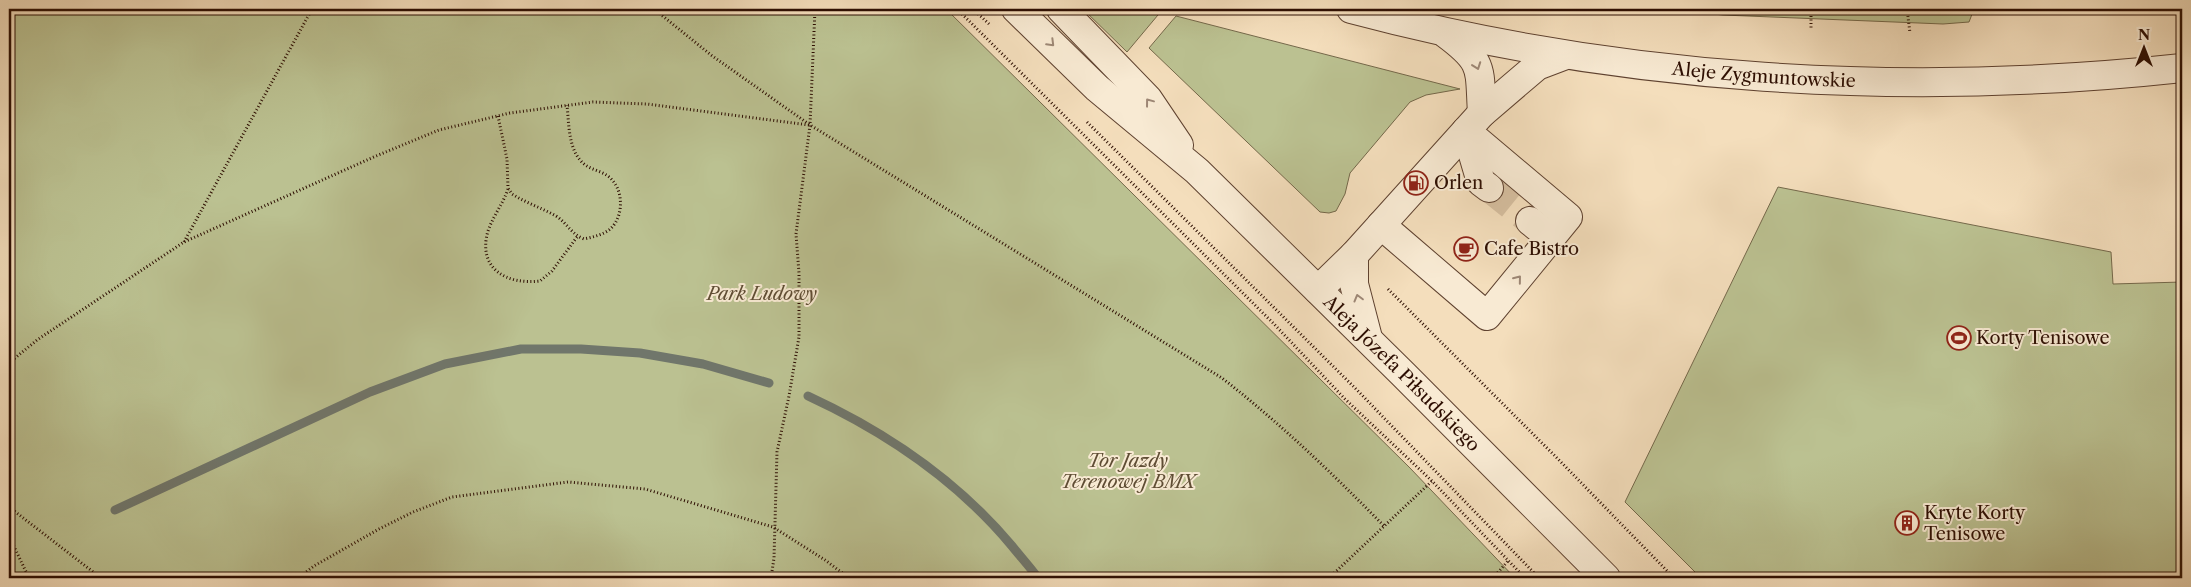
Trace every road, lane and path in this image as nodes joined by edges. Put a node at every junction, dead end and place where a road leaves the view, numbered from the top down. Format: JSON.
{"nodes":[{"id":1,"x":312,"y":9,"type":"edge"},
{"id":2,"x":654,"y":9,"type":"edge"},
{"id":3,"x":815,"y":9,"type":"edge"},
{"id":4,"x":957,"y":9,"type":"edge"},
{"id":5,"x":973,"y":9,"type":"edge"},
{"id":6,"x":1016,"y":9,"type":"edge"},
{"id":7,"x":1061,"y":9,"type":"edge"},
{"id":8,"x":1351,"y":9,"type":"edge"},
{"id":9,"x":1811,"y":9,"type":"edge"},
{"id":10,"x":1907,"y":9,"type":"edge"},
{"id":11,"x":995,"y":30,"type":"dead end"},
{"id":12,"x":1811,"y":30,"type":"dead end"},
{"id":13,"x":1444,"y":32,"type":"junction"},
{"id":14,"x":1910,"y":33,"type":"dead end"},
{"id":15,"x":1566,"y":55,"type":"junction"},
{"id":16,"x":2182,"y":68,"type":"edge"},
{"id":17,"x":567,"y":105,"type":"junction"},
{"id":18,"x":498,"y":116,"type":"junction"},
{"id":19,"x":1083,"y":117,"type":"dead end"},
{"id":20,"x":1474,"y":122,"type":"junction"},
{"id":21,"x":810,"y":125,"type":"junction"},
{"id":22,"x":1196,"y":171,"type":"junction"},
{"id":23,"x":508,"y":188,"type":"junction"},
{"id":24,"x":1489,"y":188,"type":"tunnel mouth"},
{"id":25,"x":1530,"y":221,"type":"tunnel mouth"},
{"id":26,"x":1381,"y":225,"type":"junction"},
{"id":27,"x":577,"y":237,"type":"junction"},
{"id":28,"x":1551,"y":238,"type":"junction"},
{"id":29,"x":184,"y":242,"type":"junction"},
{"id":30,"x":1354,"y":255,"type":"junction"},
{"id":31,"x":1318,"y":290,"type":"junction"},
{"id":32,"x":1368,"y":340,"type":"junction"},
{"id":33,"x":9,"y":363,"type":"edge"},
{"id":34,"x":1432,"y":481,"type":"junction"},
{"id":35,"x":9,"y":507,"type":"edge"},
{"id":36,"x":1384,"y":526,"type":"junction"},
{"id":37,"x":773,"y":527,"type":"junction"},
{"id":38,"x":9,"y":536,"type":"edge"},
{"id":39,"x":1508,"y":561,"type":"junction"},
{"id":40,"x":29,"y":578,"type":"edge"},
{"id":41,"x":101,"y":578,"type":"edge"},
{"id":42,"x":298,"y":578,"type":"edge"},
{"id":43,"x":771,"y":578,"type":"edge"},
{"id":44,"x":849,"y":578,"type":"edge"},
{"id":45,"x":1329,"y":578,"type":"edge"},
{"id":46,"x":1493,"y":578,"type":"edge"},
{"id":47,"x":1525,"y":578,"type":"edge"},
{"id":48,"x":1539,"y":578,"type":"edge"},
{"id":49,"x":1606,"y":578,"type":"edge"},
{"id":50,"x":1674,"y":578,"type":"edge"}],
"edges":[{"from":1,"to":29,"type":"path"},
{"from":2,"to":21,"type":"path"},
{"from":3,"to":21,"type":"path"},
{"from":4,"to":34,"type":"path"},
{"from":5,"to":11,"type":"path"},
{"from":6,"to":22,"type":"street","name":"Aleja Józefa Piłsudskiego","one_way":true},
{"from":22,"to":7,"type":"street","name":"Aleja Józefa Piłsudskiego","one_way":true},
{"from":8,"to":13,"type":"street","name":"Aleje Zygmuntowskie"},
{"from":9,"to":12,"type":"path"},
{"from":10,"to":14,"type":"path"},
{"from":13,"to":15,"type":"street","name":"Aleje Zygmuntowskie"},
{"from":13,"to":20,"type":"street","one_way":true},
{"from":15,"to":16,"type":"street","name":"Aleje Zygmuntowskie"},
{"from":15,"to":20,"type":"street"},
{"from":17,"to":18,"type":"path"},
{"from":17,"to":21,"type":"path"},
{"from":17,"to":27,"type":"path"},
{"from":18,"to":23,"type":"path"},
{"from":18,"to":29,"type":"path"},
{"from":19,"to":48,"type":"path"},
{"from":20,"to":24,"type":"street"},
{"from":20,"to":26,"type":"street"},
{"from":20,"to":28,"type":"street"},
{"from":21,"to":36,"type":"path"},
{"from":21,"to":37,"type":"path"},
{"from":22,"to":31,"type":"street","name":"Aleja Józefa Piłsudskiego"},
{"from":23,"to":27,"type":"path"},
{"from":23,"to":27,"type":"path"},
{"from":25,"to":28,"type":"street"},
{"from":26,"to":28,"type":"street","one_way":true},
{"from":26,"to":30,"type":"street"},
{"from":29,"to":33,"type":"path"},
{"from":30,"to":31,"type":"street"},
{"from":32,"to":30,"type":"street","one_way":true},
{"from":30,"to":50,"type":"path"},
{"from":31,"to":32,"type":"street","name":"Aleja Józefa Piłsudskiego"},
{"from":32,"to":49,"type":"street","name":"Aleja Józefa Piłsudskiego"},
{"from":34,"to":36,"type":"path"},
{"from":34,"to":39,"type":"path"},
{"from":35,"to":41,"type":"path"},
{"from":36,"to":45,"type":"path"},
{"from":37,"to":42,"type":"path"},
{"from":37,"to":43,"type":"path"},
{"from":37,"to":44,"type":"path"},
{"from":38,"to":40,"type":"path"},
{"from":39,"to":46,"type":"path"},
{"from":39,"to":47,"type":"path"}]}
